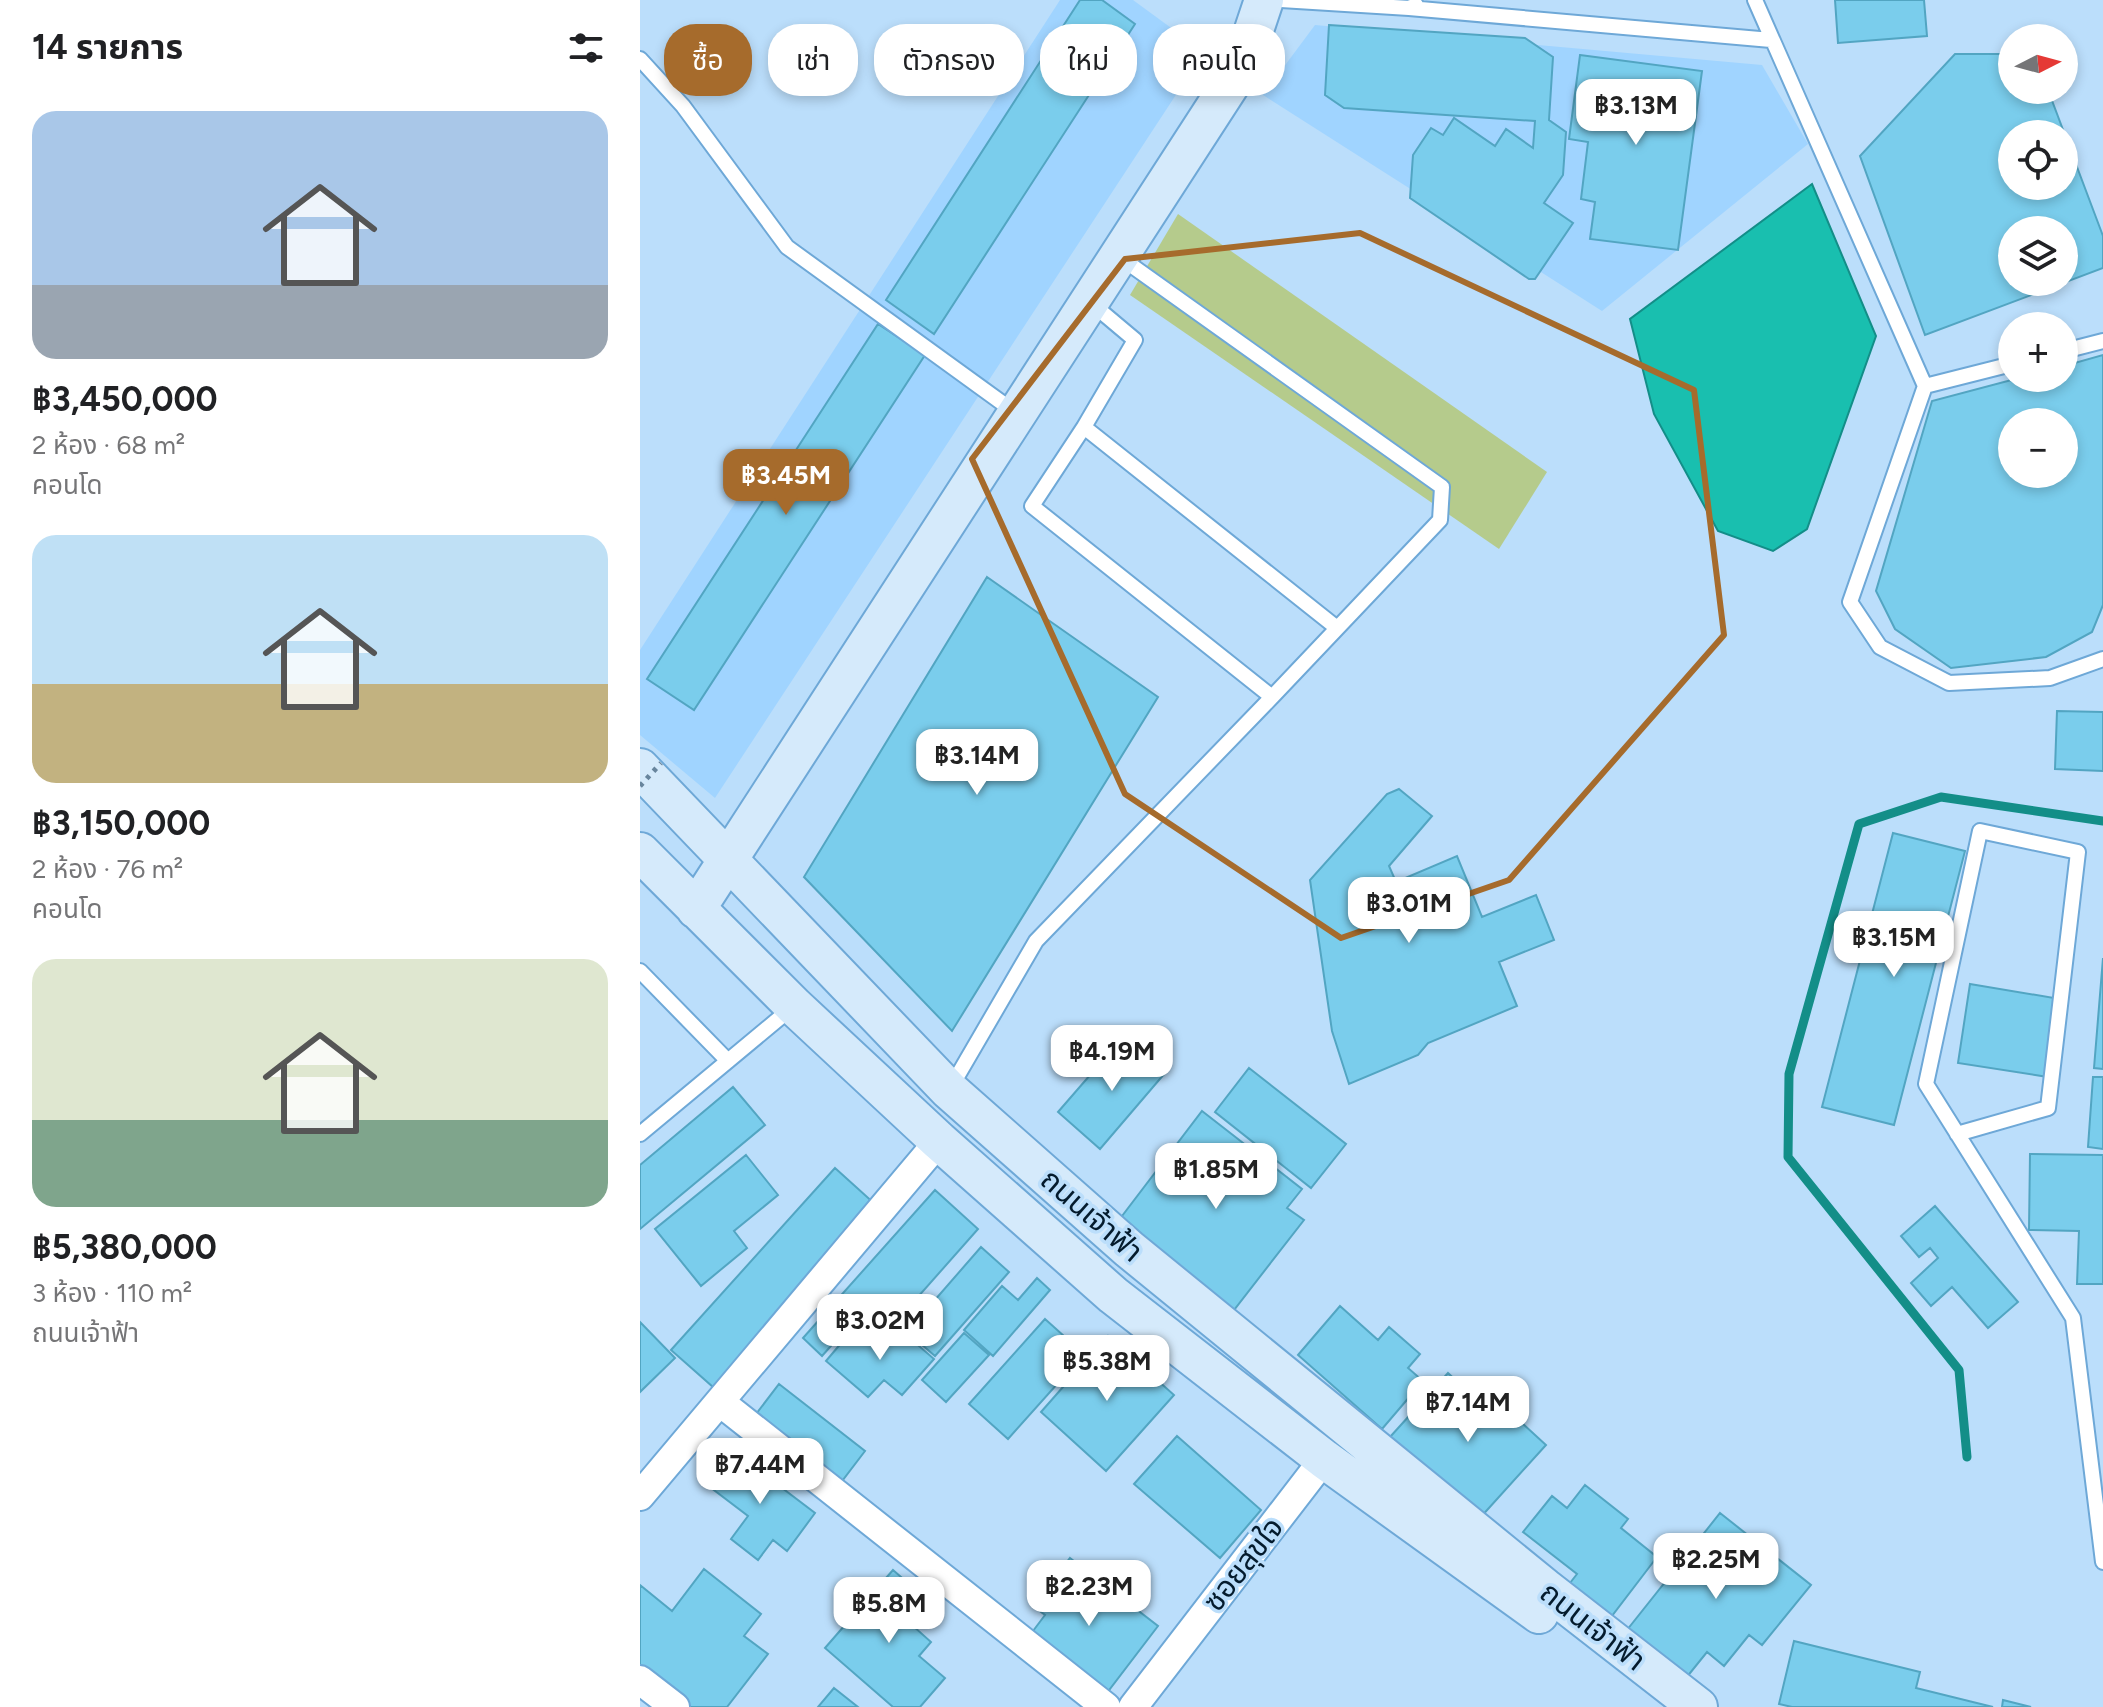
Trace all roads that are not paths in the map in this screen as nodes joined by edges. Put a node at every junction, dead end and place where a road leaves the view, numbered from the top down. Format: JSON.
{"nodes":[{"id":1,"x":1264,"y":0,"type":"edge"},
{"id":2,"x":1281,"y":0,"type":"edge"},
{"id":3,"x":1434,"y":0,"type":"edge"},
{"id":4,"x":1755,"y":0,"type":"edge"},
{"id":5,"x":1409,"y":8,"type":"junction"},
{"id":6,"x":1771,"y":40,"type":"junction"},
{"id":7,"x":640,"y":59,"type":"edge"},
{"id":8,"x":1117,"y":256,"type":"junction"},
{"id":9,"x":1087,"y":301,"type":"junction"},
{"id":10,"x":2103,"y":341,"type":"edge"},
{"id":11,"x":2078,"y":347,"type":"edge"},
{"id":12,"x":1998,"y":368,"type":"edge"},
{"id":13,"x":1925,"y":386,"type":"junction"},
{"id":14,"x":1016,"y":413,"type":"junction"},
{"id":15,"x":1084,"y":427,"type":"junction"},
{"id":16,"x":1337,"y":628,"type":"junction"},
{"id":17,"x":2103,"y":659,"type":"edge"},
{"id":18,"x":1272,"y":697,"type":"junction"},
{"id":19,"x":650,"y":765,"type":"edge"},
{"id":20,"x":640,"y":852,"type":"edge"},
{"id":21,"x":726,"y":859,"type":"junction"},
{"id":22,"x":696,"y":909,"type":"junction"},
{"id":23,"x":640,"y":971,"type":"edge"},
{"id":24,"x":794,"y":1006,"type":"junction"},
{"id":25,"x":728,"y":1061,"type":"junction"},
{"id":26,"x":949,"y":1090,"type":"junction"},
{"id":27,"x":640,"y":1134,"type":"edge"},
{"id":28,"x":1957,"y":1134,"type":"junction"},
{"id":29,"x":939,"y":1141,"type":"junction"},
{"id":30,"x":720,"y":1402,"type":"junction"},
{"id":31,"x":1324,"y":1459,"type":"junction"},
{"id":32,"x":640,"y":1496,"type":"edge"},
{"id":33,"x":2103,"y":1562,"type":"edge"},
{"id":34,"x":640,"y":1680,"type":"edge"},
{"id":35,"x":675,"y":1707,"type":"edge"},
{"id":36,"x":1106,"y":1707,"type":"edge"},
{"id":37,"x":1133,"y":1707,"type":"edge"},
{"id":38,"x":1663,"y":1707,"type":"edge"},
{"id":39,"x":1698,"y":1707,"type":"edge"}],
"edges":[{"from":1,"to":8,"type":"main road"},
{"from":2,"to":5,"type":"lane"},
{"from":3,"to":5,"type":"lane"},
{"from":4,"to":6,"type":"lane"},
{"from":5,"to":6,"type":"lane"},
{"from":6,"to":13,"type":"lane"},
{"from":7,"to":14,"type":"lane"},
{"from":8,"to":9,"type":"main road"},
{"from":8,"to":16,"type":"lane"},
{"from":9,"to":14,"type":"main road"},
{"from":9,"to":15,"type":"lane"},
{"from":10,"to":11,"type":"lane"},
{"from":12,"to":13,"type":"lane"},
{"from":13,"to":17,"type":"lane"},
{"from":14,"to":21,"type":"main road"},
{"from":15,"to":16,"type":"lane"},
{"from":15,"to":18,"type":"lane"},
{"from":16,"to":18,"type":"lane"},
{"from":18,"to":26,"type":"lane"},
{"from":19,"to":21,"type":"main road","name":"ถนนเจ้าฟ้า"},
{"from":20,"to":22,"type":"main road","name":"ถนนเจ้าฟ้า"},
{"from":21,"to":22,"type":"main road"},
{"from":21,"to":26,"type":"main road","name":"ถนนเจ้าฟ้า"},
{"from":22,"to":24,"type":"main road","name":"ถนนเจ้าฟ้า"},
{"from":23,"to":25,"type":"lane"},
{"from":24,"to":25,"type":"lane"},
{"from":24,"to":29,"type":"main road","name":"ถนนเจ้าฟ้า"},
{"from":25,"to":27,"type":"lane"},
{"from":26,"to":39,"type":"main road","name":"ถนนเจ้าฟ้า"},
{"from":28,"to":28,"type":"lane"},
{"from":28,"to":33,"type":"lane"},
{"from":29,"to":30,"type":"street"},
{"from":29,"to":31,"type":"main road","name":"ถนนเจ้าฟ้า"},
{"from":30,"to":32,"type":"street"},
{"from":30,"to":36,"type":"street"},
{"from":31,"to":37,"type":"street","name":"ซอยสุขใจ"},
{"from":31,"to":38,"type":"main road","name":"ถนนเจ้าฟ้า"},
{"from":34,"to":35,"type":"street"}]}
